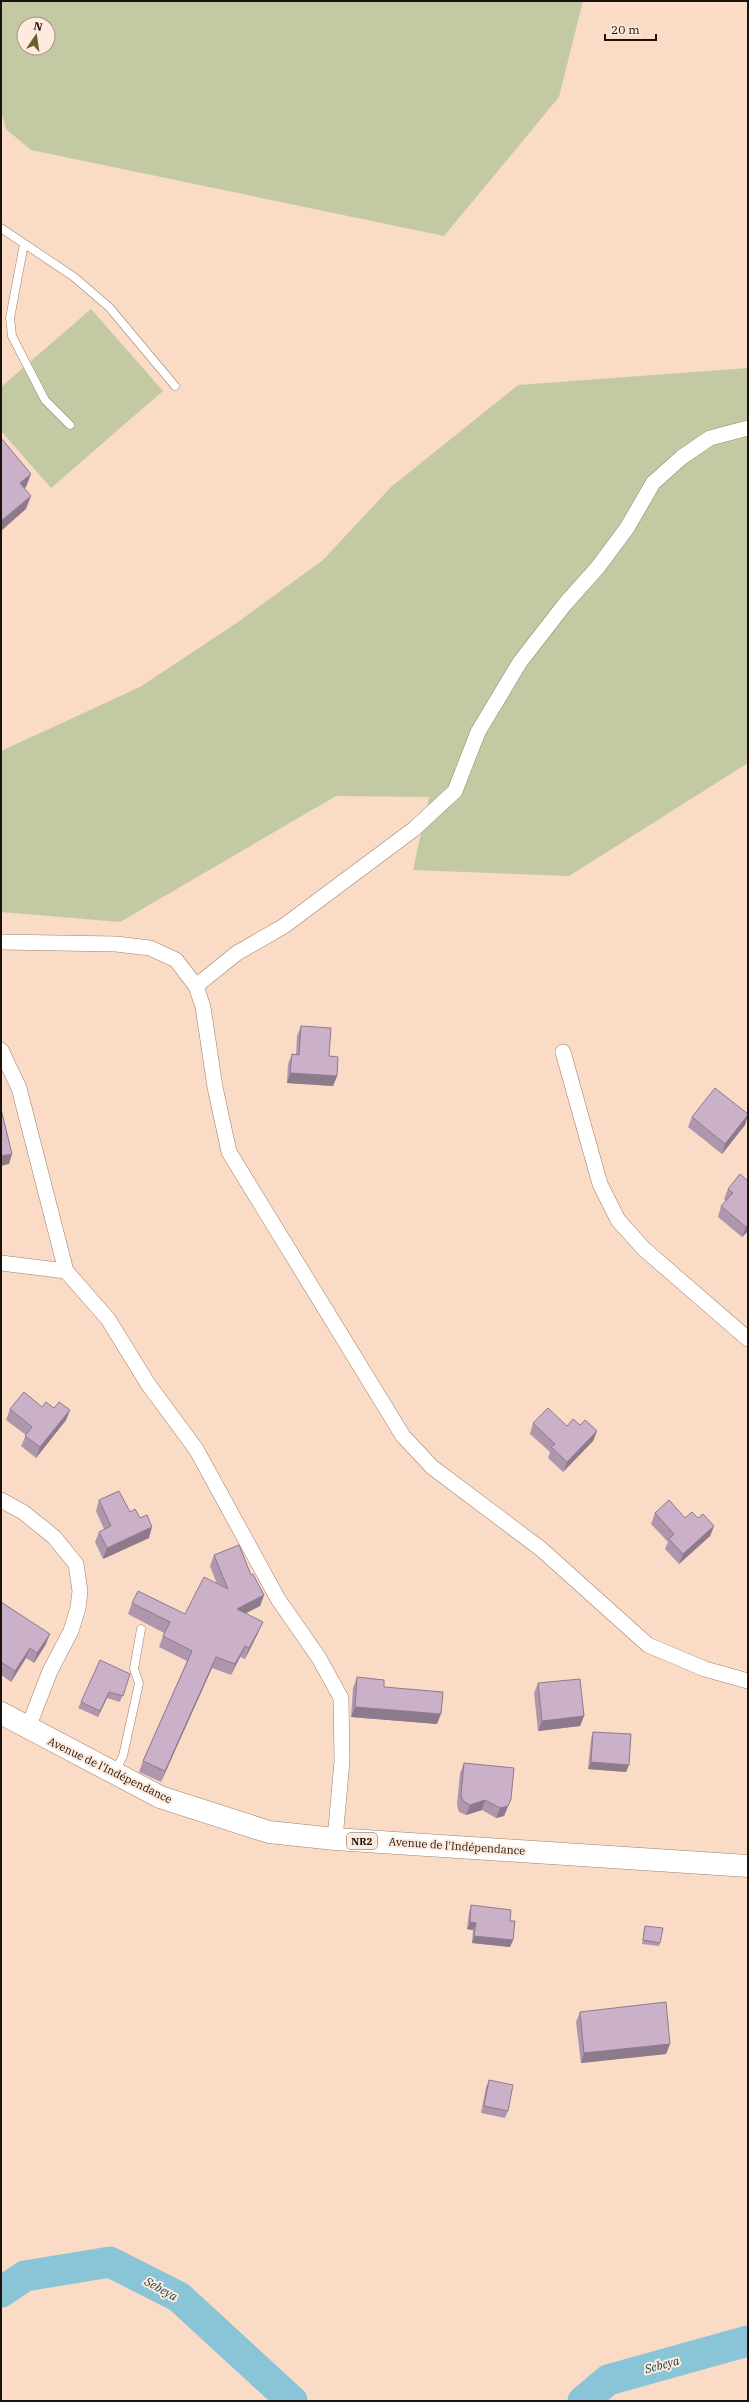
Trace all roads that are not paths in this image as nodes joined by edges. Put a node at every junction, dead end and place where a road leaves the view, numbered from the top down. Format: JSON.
{"nodes":[{"id":1,"x":1,"y":228,"type":"edge"},
{"id":2,"x":24,"y":244,"type":"junction"},
{"id":3,"x":175,"y":386,"type":"dead end"},
{"id":4,"x":70,"y":425,"type":"dead end"},
{"id":5,"x":748,"y":428,"type":"edge"},
{"id":6,"x":1,"y":942,"type":"edge"},
{"id":7,"x":196,"y":986,"type":"junction"},
{"id":8,"x":1,"y":1050,"type":"edge"},
{"id":9,"x":563,"y":1052,"type":"dead end"},
{"id":10,"x":1,"y":1263,"type":"edge"},
{"id":11,"x":66,"y":1271,"type":"junction"},
{"id":12,"x":748,"y":1339,"type":"edge"},
{"id":13,"x":1,"y":1500,"type":"edge"},
{"id":14,"x":141,"y":1629,"type":"dead end"},
{"id":15,"x":748,"y":1681,"type":"edge"},
{"id":16,"x":1,"y":1713,"type":"edge"},
{"id":17,"x":28,"y":1728,"type":"junction"},
{"id":18,"x":114,"y":1773,"type":"junction"},
{"id":19,"x":335,"y":1839,"type":"junction"},
{"id":20,"x":748,"y":1866,"type":"edge"}],
"edges":[{"from":1,"to":2,"type":"lane"},
{"from":2,"to":3,"type":"lane"},
{"from":2,"to":4,"type":"lane"},
{"from":5,"to":7,"type":"street"},
{"from":6,"to":7,"type":"street"},
{"from":7,"to":15,"type":"street"},
{"from":8,"to":11,"type":"street"},
{"from":9,"to":12,"type":"street"},
{"from":10,"to":11,"type":"street"},
{"from":11,"to":19,"type":"street"},
{"from":13,"to":17,"type":"street"},
{"from":14,"to":18,"type":"lane"},
{"from":16,"to":17,"type":"highway","name":"Avenue de l'Indépendance","number":"NR2"},
{"from":17,"to":18,"type":"highway","name":"Avenue de l'Indépendance","number":"NR2"},
{"from":18,"to":19,"type":"highway","name":"Avenue de l'Indépendance","number":"NR2"},
{"from":19,"to":20,"type":"highway","name":"Avenue de l'Indépendance","number":"NR2"}]}
